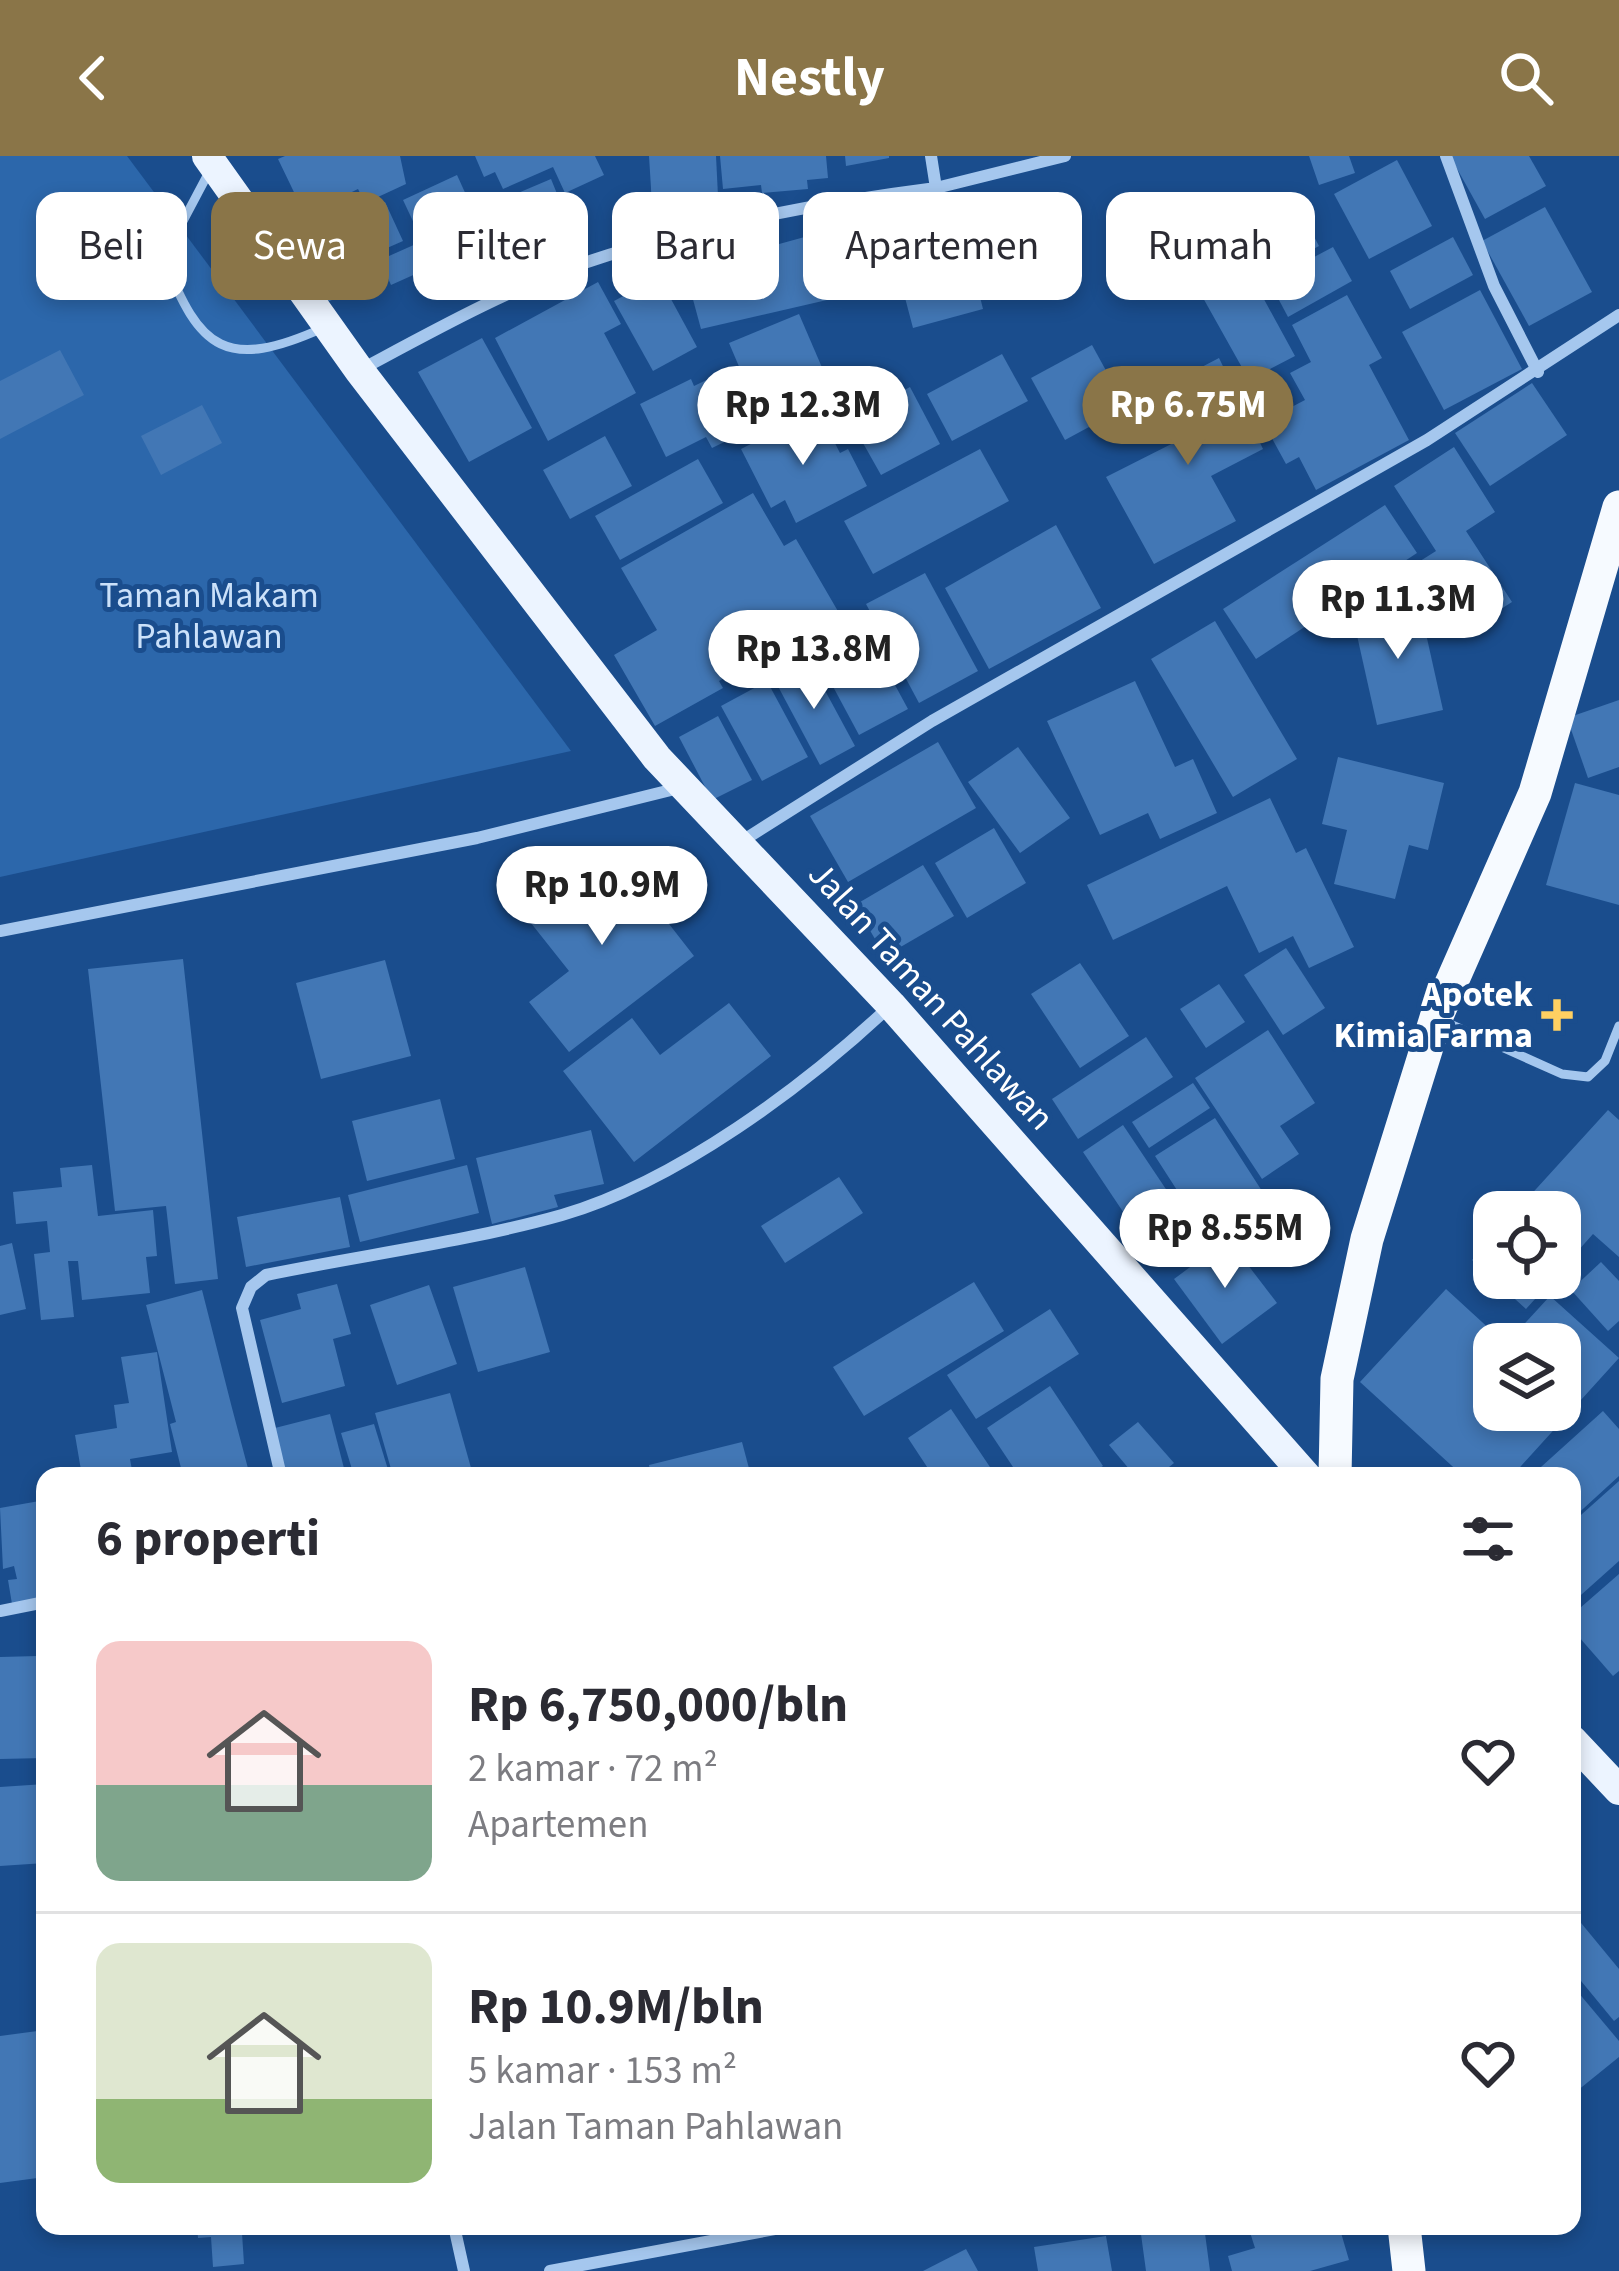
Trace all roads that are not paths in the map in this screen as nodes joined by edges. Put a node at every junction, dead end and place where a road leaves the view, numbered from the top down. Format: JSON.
{"nodes":[{"id":1,"x":931,"y":156,"type":"edge"},
{"id":2,"x":1065,"y":156,"type":"edge"},
{"id":3,"x":1446,"y":156,"type":"edge"},
{"id":4,"x":210,"y":160,"type":"edge"},
{"id":5,"x":936,"y":188,"type":"junction"},
{"id":6,"x":1619,"y":315,"type":"edge"},
{"id":7,"x":328,"y":325,"type":"junction"},
{"id":8,"x":359,"y":370,"type":"junction"},
{"id":9,"x":1538,"y":372,"type":"junction"},
{"id":10,"x":1619,"y":507,"type":"edge"},
{"id":11,"x":1610,"y":571,"type":"edge"},
{"id":12,"x":684,"y":787,"type":"junction"},
{"id":13,"x":738,"y":844,"type":"junction"},
{"id":14,"x":0,"y":931,"type":"edge"},
{"id":15,"x":891,"y":1005,"type":"junction"},
{"id":16,"x":1436,"y":1018,"type":"junction"},
{"id":17,"x":1619,"y":1026,"type":"edge"},
{"id":18,"x":279,"y":1467,"type":"edge"},
{"id":19,"x":1298,"y":1467,"type":"edge"},
{"id":20,"x":1335,"y":1467,"type":"edge"},
{"id":21,"x":36,"y":1604,"type":"edge"},
{"id":22,"x":0,"y":1611,"type":"edge"},
{"id":23,"x":1581,"y":1750,"type":"edge"},
{"id":24,"x":1619,"y":1790,"type":"edge"},
{"id":25,"x":456,"y":2235,"type":"edge"},
{"id":26,"x":743,"y":2235,"type":"edge"},
{"id":27,"x":1405,"y":2235,"type":"edge"},
{"id":28,"x":464,"y":2271,"type":"edge"},
{"id":29,"x":550,"y":2271,"type":"edge"},
{"id":30,"x":1409,"y":2271,"type":"edge"}],
"edges":[{"from":1,"to":5,"type":"street"},
{"from":2,"to":5,"type":"street"},
{"from":3,"to":9,"type":"street"},
{"from":4,"to":7,"type":"main road","name":"Jalan Taman Pahlawan"},
{"from":4,"to":7,"type":"lane"},
{"from":5,"to":8,"type":"street"},
{"from":6,"to":9,"type":"street"},
{"from":7,"to":8,"type":"main road","name":"Jalan Taman Pahlawan"},
{"from":8,"to":12,"type":"main road","name":"Jalan Taman Pahlawan"},
{"from":9,"to":13,"type":"street"},
{"from":10,"to":11,"type":"highway"},
{"from":11,"to":16,"type":"highway"},
{"from":12,"to":13,"type":"main road","name":"Jalan Taman Pahlawan"},
{"from":12,"to":14,"type":"street"},
{"from":13,"to":15,"type":"main road","name":"Jalan Taman Pahlawan"},
{"from":15,"to":18,"type":"street"},
{"from":15,"to":19,"type":"main road","name":"Jalan Taman Pahlawan"},
{"from":16,"to":17,"type":"lane"},
{"from":16,"to":20,"type":"highway"},
{"from":21,"to":22,"type":"street"},
{"from":23,"to":24,"type":"main road"},
{"from":25,"to":28,"type":"street"},
{"from":26,"to":29,"type":"street"},
{"from":27,"to":30,"type":"highway"}]}
